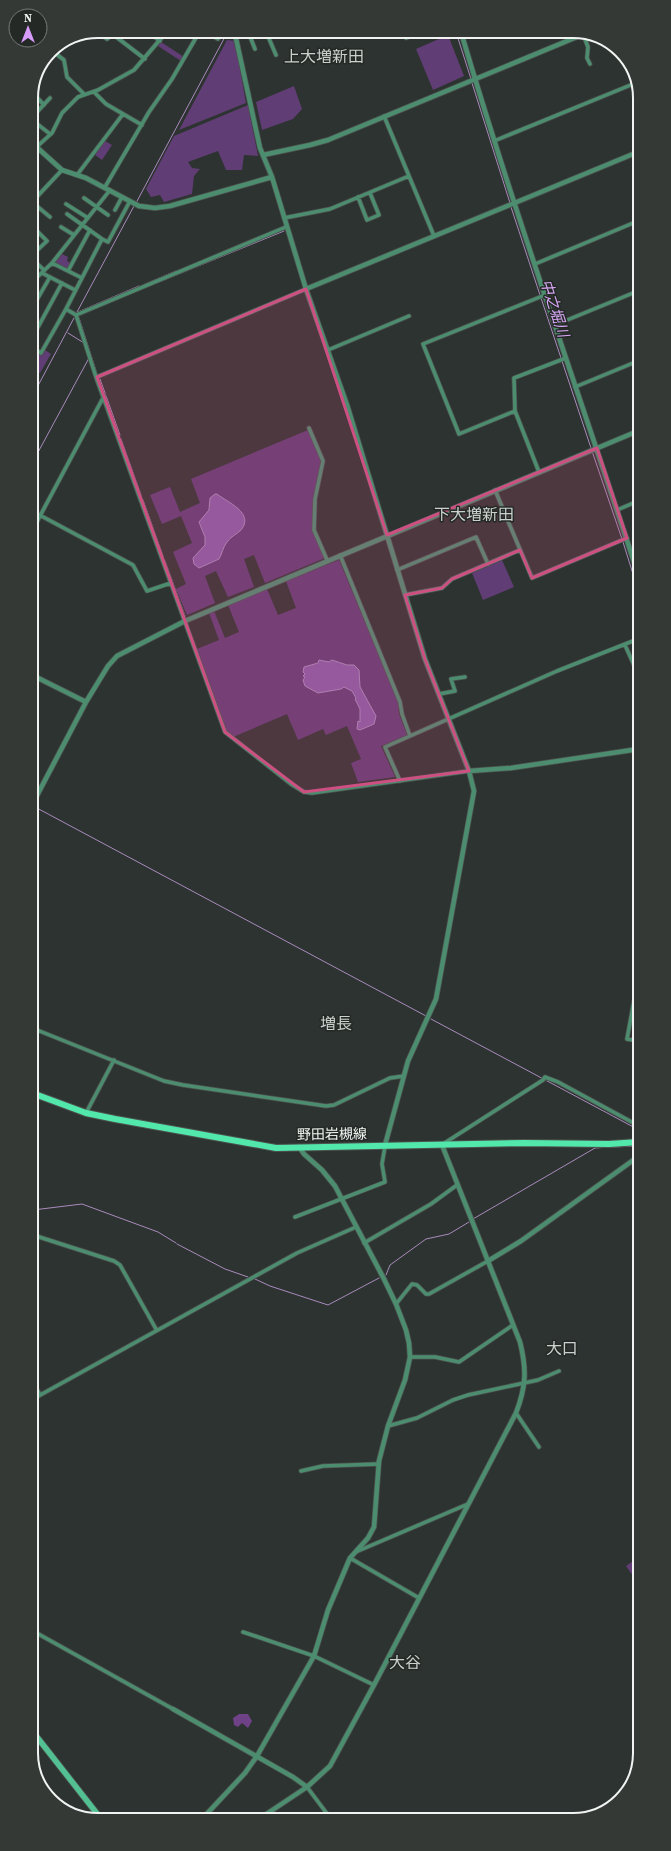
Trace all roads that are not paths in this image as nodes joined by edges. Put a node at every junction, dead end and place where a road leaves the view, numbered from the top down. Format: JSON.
{"nodes":[{"id":1,"x":118,"y":38,"type":"edge"},
{"id":2,"x":156,"y":38,"type":"edge"},
{"id":3,"x":162,"y":38,"type":"edge"},
{"id":4,"x":196,"y":38,"type":"edge"},
{"id":5,"x":235,"y":38,"type":"edge"},
{"id":6,"x":251,"y":38,"type":"edge"},
{"id":7,"x":269,"y":38,"type":"edge"},
{"id":8,"x":463,"y":38,"type":"edge"},
{"id":9,"x":575,"y":38,"type":"edge"},
{"id":10,"x":586,"y":39,"type":"edge"},
{"id":11,"x":160,"y":41,"type":"junction"},
{"id":12,"x":255,"y":49,"type":"dead end"},
{"id":13,"x":56,"y":54,"type":"edge"},
{"id":14,"x":276,"y":55,"type":"dead end"},
{"id":15,"x":145,"y":59,"type":"junction"},
{"id":16,"x":590,"y":64,"type":"dead end"},
{"id":17,"x":475,"y":80,"type":"junction"},
{"id":18,"x":631,"y":85,"type":"edge"},
{"id":19,"x":94,"y":92,"type":"junction"},
{"id":20,"x":84,"y":94,"type":"junction"},
{"id":21,"x":38,"y":98,"type":"edge"},
{"id":22,"x":50,"y":98,"type":"dead end"},
{"id":23,"x":44,"y":105,"type":"junction"},
{"id":24,"x":38,"y":112,"type":"edge"},
{"id":25,"x":123,"y":114,"type":"junction"},
{"id":26,"x":384,"y":116,"type":"junction"},
{"id":27,"x":38,"y":124,"type":"edge"},
{"id":28,"x":142,"y":126,"type":"junction"},
{"id":29,"x":50,"y":134,"type":"junction"},
{"id":30,"x":494,"y":141,"type":"junction"},
{"id":31,"x":38,"y":146,"type":"edge"},
{"id":32,"x":38,"y":148,"type":"edge"},
{"id":33,"x":633,"y":154,"type":"edge"},
{"id":34,"x":263,"y":155,"type":"junction"},
{"id":35,"x":62,"y":170,"type":"junction"},
{"id":36,"x":77,"y":175,"type":"junction"},
{"id":37,"x":409,"y":176,"type":"junction"},
{"id":38,"x":272,"y":177,"type":"junction"},
{"id":39,"x":105,"y":187,"type":"junction"},
{"id":40,"x":110,"y":190,"type":"junction"},
{"id":41,"x":370,"y":192,"type":"junction"},
{"id":42,"x":38,"y":196,"type":"edge"},
{"id":43,"x":122,"y":197,"type":"junction"},
{"id":44,"x":358,"y":197,"type":"junction"},
{"id":45,"x":84,"y":198,"type":"dead end"},
{"id":46,"x":130,"y":201,"type":"junction"},
{"id":47,"x":514,"y":203,"type":"junction"},
{"id":48,"x":66,"y":204,"type":"dead end"},
{"id":49,"x":38,"y":207,"type":"edge"},
{"id":50,"x":96,"y":208,"type":"junction"},
{"id":51,"x":115,"y":210,"type":"dead end"},
{"id":52,"x":67,"y":214,"type":"dead end"},
{"id":53,"x":108,"y":215,"type":"dead end"},
{"id":54,"x":50,"y":217,"type":"dead end"},
{"id":55,"x":88,"y":218,"type":"junction"},
{"id":56,"x":284,"y":218,"type":"junction"},
{"id":57,"x":633,"y":223,"type":"edge"},
{"id":58,"x":83,"y":225,"type":"junction"},
{"id":59,"x":61,"y":227,"type":"dead end"},
{"id":60,"x":286,"y":227,"type":"junction"},
{"id":61,"x":90,"y":230,"type":"junction"},
{"id":62,"x":38,"y":232,"type":"edge"},
{"id":63,"x":74,"y":235,"type":"junction"},
{"id":64,"x":434,"y":236,"type":"junction"},
{"id":65,"x":102,"y":239,"type":"junction"},
{"id":66,"x":38,"y":250,"type":"edge"},
{"id":67,"x":52,"y":263,"type":"junction"},
{"id":68,"x":535,"y":264,"type":"junction"},
{"id":69,"x":38,"y":265,"type":"edge"},
{"id":70,"x":43,"y":271,"type":"junction"},
{"id":71,"x":68,"y":271,"type":"junction"},
{"id":72,"x":38,"y":276,"type":"edge"},
{"id":73,"x":50,"y":278,"type":"junction"},
{"id":74,"x":82,"y":278,"type":"junction"},
{"id":75,"x":62,"y":283,"type":"junction"},
{"id":76,"x":306,"y":289,"type":"junction"},
{"id":77,"x":75,"y":290,"type":"junction"},
{"id":78,"x":633,"y":293,"type":"edge"},
{"id":79,"x":545,"y":295,"type":"junction"},
{"id":80,"x":38,"y":298,"type":"edge"},
{"id":81,"x":66,"y":309,"type":"junction"},
{"id":82,"x":76,"y":315,"type":"junction"},
{"id":83,"x":409,"y":316,"type":"dead end"},
{"id":84,"x":555,"y":325,"type":"junction"},
{"id":85,"x":38,"y":329,"type":"edge"},
{"id":86,"x":328,"y":350,"type":"junction"},
{"id":87,"x":38,"y":351,"type":"edge"},
{"id":88,"x":566,"y":358,"type":"junction"},
{"id":89,"x":633,"y":363,"type":"edge"},
{"id":90,"x":97,"y":378,"type":"junction"},
{"id":91,"x":575,"y":387,"type":"junction"},
{"id":92,"x":104,"y":396,"type":"junction"},
{"id":93,"x":515,"y":411,"type":"junction"},
{"id":94,"x":309,"y":428,"type":"dead end"},
{"id":95,"x":633,"y":433,"type":"edge"},
{"id":96,"x":597,"y":448,"type":"junction"},
{"id":97,"x":539,"y":472,"type":"junction"},
{"id":98,"x":495,"y":490,"type":"junction"},
{"id":99,"x":633,"y":503,"type":"edge"},
{"id":100,"x":617,"y":510,"type":"junction"},
{"id":101,"x":40,"y":515,"type":"junction"},
{"id":102,"x":38,"y":519,"type":"edge"},
{"id":103,"x":387,"y":535,"type":"junction"},
{"id":104,"x":624,"y":540,"type":"junction"},
{"id":105,"x":520,"y":550,"type":"junction"},
{"id":106,"x":340,"y":555,"type":"junction"},
{"id":107,"x":327,"y":560,"type":"junction"},
{"id":108,"x":633,"y":560,"type":"edge"},
{"id":109,"x":488,"y":564,"type":"junction"},
{"id":110,"x":397,"y":570,"type":"junction"},
{"id":111,"x":171,"y":583,"type":"junction"},
{"id":112,"x":405,"y":595,"type":"junction"},
{"id":113,"x":185,"y":620,"type":"junction"},
{"id":114,"x":633,"y":641,"type":"edge"},
{"id":115,"x":625,"y":644,"type":"junction"},
{"id":116,"x":633,"y":663,"type":"edge"},
{"id":117,"x":465,"y":676,"type":"dead end"},
{"id":118,"x":38,"y":678,"type":"edge"},
{"id":119,"x":439,"y":694,"type":"junction"},
{"id":120,"x":86,"y":702,"type":"junction"},
{"id":121,"x":449,"y":720,"type":"junction"},
{"id":122,"x":410,"y":736,"type":"junction"},
{"id":123,"x":633,"y":750,"type":"edge"},
{"id":124,"x":469,"y":771,"type":"junction"},
{"id":125,"x":400,"y":781,"type":"junction"},
{"id":126,"x":38,"y":794,"type":"edge"},
{"id":127,"x":633,"y":1006,"type":"edge"},
{"id":128,"x":38,"y":1030,"type":"edge"},
{"id":129,"x":633,"y":1040,"type":"edge"},
{"id":130,"x":114,"y":1060,"type":"junction"},
{"id":131,"x":404,"y":1076,"type":"junction"},
{"id":132,"x":38,"y":1095,"type":"edge"},
{"id":133,"x":86,"y":1113,"type":"junction"},
{"id":134,"x":633,"y":1123,"type":"edge"},
{"id":135,"x":633,"y":1142,"type":"edge"},
{"id":136,"x":385,"y":1145,"type":"junction"},
{"id":137,"x":442,"y":1145,"type":"junction"},
{"id":138,"x":300,"y":1147,"type":"junction"},
{"id":139,"x":633,"y":1160,"type":"edge"},
{"id":140,"x":457,"y":1186,"type":"junction"},
{"id":141,"x":342,"y":1198,"type":"junction"},
{"id":142,"x":295,"y":1217,"type":"dead end"},
{"id":143,"x":356,"y":1226,"type":"junction"},
{"id":144,"x":38,"y":1237,"type":"edge"},
{"id":145,"x":364,"y":1243,"type":"junction"},
{"id":146,"x":488,"y":1261,"type":"junction"},
{"id":147,"x":396,"y":1304,"type":"junction"},
{"id":148,"x":513,"y":1325,"type":"junction"},
{"id":149,"x":156,"y":1330,"type":"junction"},
{"id":150,"x":410,"y":1357,"type":"junction"},
{"id":151,"x":559,"y":1371,"type":"dead end"},
{"id":152,"x":525,"y":1383,"type":"junction"},
{"id":153,"x":38,"y":1391,"type":"edge"},
{"id":154,"x":40,"y":1395,"type":"joint"},
{"id":155,"x":516,"y":1413,"type":"junction"},
{"id":156,"x":388,"y":1426,"type":"junction"},
{"id":157,"x":538,"y":1447,"type":"dead end"},
{"id":158,"x":379,"y":1464,"type":"junction"},
{"id":159,"x":301,"y":1471,"type":"dead end"},
{"id":160,"x":468,"y":1504,"type":"junction"},
{"id":161,"x":357,"y":1551,"type":"junction"},
{"id":162,"x":350,"y":1558,"type":"junction"},
{"id":163,"x":419,"y":1598,"type":"junction"},
{"id":164,"x":243,"y":1632,"type":"dead end"},
{"id":165,"x":38,"y":1634,"type":"edge"},
{"id":166,"x":314,"y":1656,"type":"junction"},
{"id":167,"x":374,"y":1686,"type":"junction"},
{"id":168,"x":173,"y":1709,"type":"joint"},
{"id":169,"x":38,"y":1738,"type":"edge"},
{"id":170,"x":257,"y":1756,"type":"junction"},
{"id":171,"x":307,"y":1787,"type":"junction"},
{"id":172,"x":97,"y":1813,"type":"edge"},
{"id":173,"x":208,"y":1813,"type":"edge"},
{"id":174,"x":268,"y":1813,"type":"edge"},
{"id":175,"x":326,"y":1813,"type":"edge"}],
"edges":[{"from":1,"to":15,"type":"street"},
{"from":2,"to":11,"type":"street"},
{"from":3,"to":11,"type":"street"},
{"from":4,"to":28,"type":"street"},
{"from":5,"to":34,"type":"street"},
{"from":6,"to":12,"type":"street"},
{"from":7,"to":14,"type":"street"},
{"from":8,"to":17,"type":"street"},
{"from":9,"to":17,"type":"street"},
{"from":10,"to":16,"type":"street"},
{"from":11,"to":15,"type":"street"},
{"from":13,"to":20,"type":"street"},
{"from":15,"to":19,"type":"street"},
{"from":17,"to":26,"type":"street"},
{"from":17,"to":30,"type":"street"},
{"from":18,"to":30,"type":"street"},
{"from":19,"to":20,"type":"street"},
{"from":19,"to":25,"type":"street"},
{"from":20,"to":29,"type":"street"},
{"from":21,"to":23,"type":"street"},
{"from":22,"to":23,"type":"street"},
{"from":23,"to":24,"type":"street"},
{"from":25,"to":28,"type":"street"},
{"from":25,"to":36,"type":"street"},
{"from":26,"to":34,"type":"street"},
{"from":26,"to":37,"type":"street"},
{"from":27,"to":29,"type":"street"},
{"from":28,"to":39,"type":"street"},
{"from":29,"to":31,"type":"street"},
{"from":30,"to":47,"type":"street"},
{"from":32,"to":35,"type":"street"},
{"from":33,"to":47,"type":"street"},
{"from":34,"to":38,"type":"street"},
{"from":35,"to":36,"type":"street"},
{"from":35,"to":42,"type":"street"},
{"from":36,"to":39,"type":"street"},
{"from":37,"to":41,"type":"street"},
{"from":37,"to":64,"type":"street"},
{"from":38,"to":46,"type":"street"},
{"from":38,"to":56,"type":"street"},
{"from":39,"to":40,"type":"street"},
{"from":40,"to":43,"type":"street"},
{"from":40,"to":50,"type":"street"},
{"from":41,"to":44,"type":"street"},
{"from":41,"to":44,"type":"street"},
{"from":43,"to":46,"type":"street"},
{"from":43,"to":51,"type":"street"},
{"from":44,"to":56,"type":"street"},
{"from":45,"to":50,"type":"street"},
{"from":46,"to":65,"type":"street"},
{"from":47,"to":64,"type":"street"},
{"from":47,"to":68,"type":"street"},
{"from":48,"to":55,"type":"street"},
{"from":49,"to":54,"type":"street"},
{"from":50,"to":53,"type":"street"},
{"from":50,"to":55,"type":"street"},
{"from":52,"to":58,"type":"street"},
{"from":55,"to":58,"type":"street"},
{"from":56,"to":60,"type":"street"},
{"from":57,"to":68,"type":"street"},
{"from":58,"to":61,"type":"street"},
{"from":58,"to":63,"type":"street"},
{"from":59,"to":63,"type":"street"},
{"from":60,"to":76,"type":"street"},
{"from":60,"to":82,"type":"street"},
{"from":61,"to":65,"type":"street"},
{"from":61,"to":71,"type":"street"},
{"from":62,"to":66,"type":"street"},
{"from":63,"to":67,"type":"street"},
{"from":64,"to":76,"type":"street"},
{"from":65,"to":74,"type":"street"},
{"from":67,"to":70,"type":"street"},
{"from":67,"to":71,"type":"street"},
{"from":68,"to":79,"type":"street"},
{"from":69,"to":70,"type":"street"},
{"from":70,"to":72,"type":"street"},
{"from":70,"to":73,"type":"street"},
{"from":71,"to":74,"type":"street"},
{"from":73,"to":75,"type":"street"},
{"from":73,"to":80,"type":"street"},
{"from":74,"to":77,"type":"street"},
{"from":75,"to":77,"type":"street"},
{"from":75,"to":85,"type":"street"},
{"from":76,"to":86,"type":"street"},
{"from":76,"to":90,"type":"street"},
{"from":77,"to":81,"type":"street"},
{"from":78,"to":84,"type":"street"},
{"from":79,"to":84,"type":"street"},
{"from":79,"to":93,"type":"street"},
{"from":81,"to":82,"type":"street"},
{"from":81,"to":87,"type":"street"},
{"from":82,"to":90,"type":"street"},
{"from":83,"to":86,"type":"street"},
{"from":84,"to":88,"type":"street"},
{"from":86,"to":103,"type":"street"},
{"from":88,"to":91,"type":"street"},
{"from":88,"to":93,"type":"street"},
{"from":89,"to":91,"type":"street"},
{"from":90,"to":92,"type":"street"},
{"from":91,"to":96,"type":"street"},
{"from":92,"to":101,"type":"street"},
{"from":92,"to":111,"type":"street"},
{"from":93,"to":97,"type":"street"},
{"from":94,"to":107,"type":"street"},
{"from":95,"to":96,"type":"street"},
{"from":96,"to":97,"type":"street"},
{"from":96,"to":100,"type":"street"},
{"from":97,"to":98,"type":"street"},
{"from":98,"to":103,"type":"street"},
{"from":98,"to":105,"type":"street"},
{"from":99,"to":100,"type":"street"},
{"from":100,"to":104,"type":"street"},
{"from":101,"to":102,"type":"street"},
{"from":101,"to":111,"type":"street"},
{"from":103,"to":106,"type":"street"},
{"from":103,"to":110,"type":"street"},
{"from":104,"to":105,"type":"street"},
{"from":104,"to":108,"type":"street"},
{"from":105,"to":109,"type":"street"},
{"from":106,"to":107,"type":"street"},
{"from":106,"to":122,"type":"street"},
{"from":107,"to":113,"type":"street"},
{"from":109,"to":110,"type":"street"},
{"from":109,"to":112,"type":"street"},
{"from":110,"to":112,"type":"street"},
{"from":111,"to":113,"type":"street"},
{"from":112,"to":119,"type":"street"},
{"from":113,"to":120,"type":"street"},
{"from":113,"to":125,"type":"street"},
{"from":114,"to":115,"type":"street"},
{"from":115,"to":116,"type":"street"},
{"from":115,"to":121,"type":"street"},
{"from":117,"to":119,"type":"street"},
{"from":118,"to":120,"type":"street"},
{"from":119,"to":121,"type":"street"},
{"from":120,"to":126,"type":"street"},
{"from":121,"to":122,"type":"street"},
{"from":121,"to":124,"type":"street"},
{"from":122,"to":125,"type":"street"},
{"from":123,"to":124,"type":"street"},
{"from":124,"to":125,"type":"street"},
{"from":124,"to":131,"type":"street"},
{"from":127,"to":129,"type":"street"},
{"from":128,"to":130,"type":"street"},
{"from":130,"to":131,"type":"street"},
{"from":130,"to":133,"type":"street"},
{"from":131,"to":136,"type":"street"},
{"from":132,"to":133,"type":"main road","name":"野田岩槻線"},
{"from":133,"to":138,"type":"main road","name":"野田岩槻線"},
{"from":134,"to":137,"type":"street"},
{"from":135,"to":137,"type":"main road","name":"野田岩槻線"},
{"from":136,"to":137,"type":"main road","name":"野田岩槻線"},
{"from":136,"to":138,"type":"main road","name":"野田岩槻線"},
{"from":136,"to":141,"type":"street"},
{"from":137,"to":140,"type":"street"},
{"from":138,"to":141,"type":"street"},
{"from":139,"to":146,"type":"street"},
{"from":140,"to":145,"type":"street"},
{"from":140,"to":146,"type":"street"},
{"from":141,"to":142,"type":"street"},
{"from":141,"to":143,"type":"street"},
{"from":143,"to":145,"type":"street"},
{"from":143,"to":149,"type":"street"},
{"from":144,"to":149,"type":"street"},
{"from":145,"to":147,"type":"street"},
{"from":146,"to":147,"type":"street"},
{"from":146,"to":148,"type":"street"},
{"from":147,"to":150,"type":"street"},
{"from":148,"to":150,"type":"street"},
{"from":148,"to":152,"type":"street"},
{"from":149,"to":154,"type":"street"},
{"from":150,"to":156,"type":"street"},
{"from":151,"to":152,"type":"street"},
{"from":152,"to":155,"type":"street"},
{"from":152,"to":156,"type":"street"},
{"from":153,"to":154,"type":"street"},
{"from":155,"to":157,"type":"street"},
{"from":155,"to":160,"type":"street"},
{"from":156,"to":158,"type":"street"},
{"from":158,"to":159,"type":"street"},
{"from":158,"to":161,"type":"street"},
{"from":160,"to":161,"type":"street"},
{"from":160,"to":163,"type":"street"},
{"from":161,"to":162,"type":"street"},
{"from":162,"to":163,"type":"street"},
{"from":162,"to":166,"type":"street"},
{"from":163,"to":167,"type":"street"},
{"from":164,"to":166,"type":"street"},
{"from":165,"to":168,"type":"street"},
{"from":166,"to":167,"type":"street"},
{"from":166,"to":170,"type":"street"},
{"from":167,"to":171,"type":"street"},
{"from":168,"to":170,"type":"street"},
{"from":169,"to":172,"type":"main road"},
{"from":170,"to":171,"type":"street"},
{"from":170,"to":173,"type":"street"},
{"from":171,"to":174,"type":"street"},
{"from":171,"to":175,"type":"street"}]}
